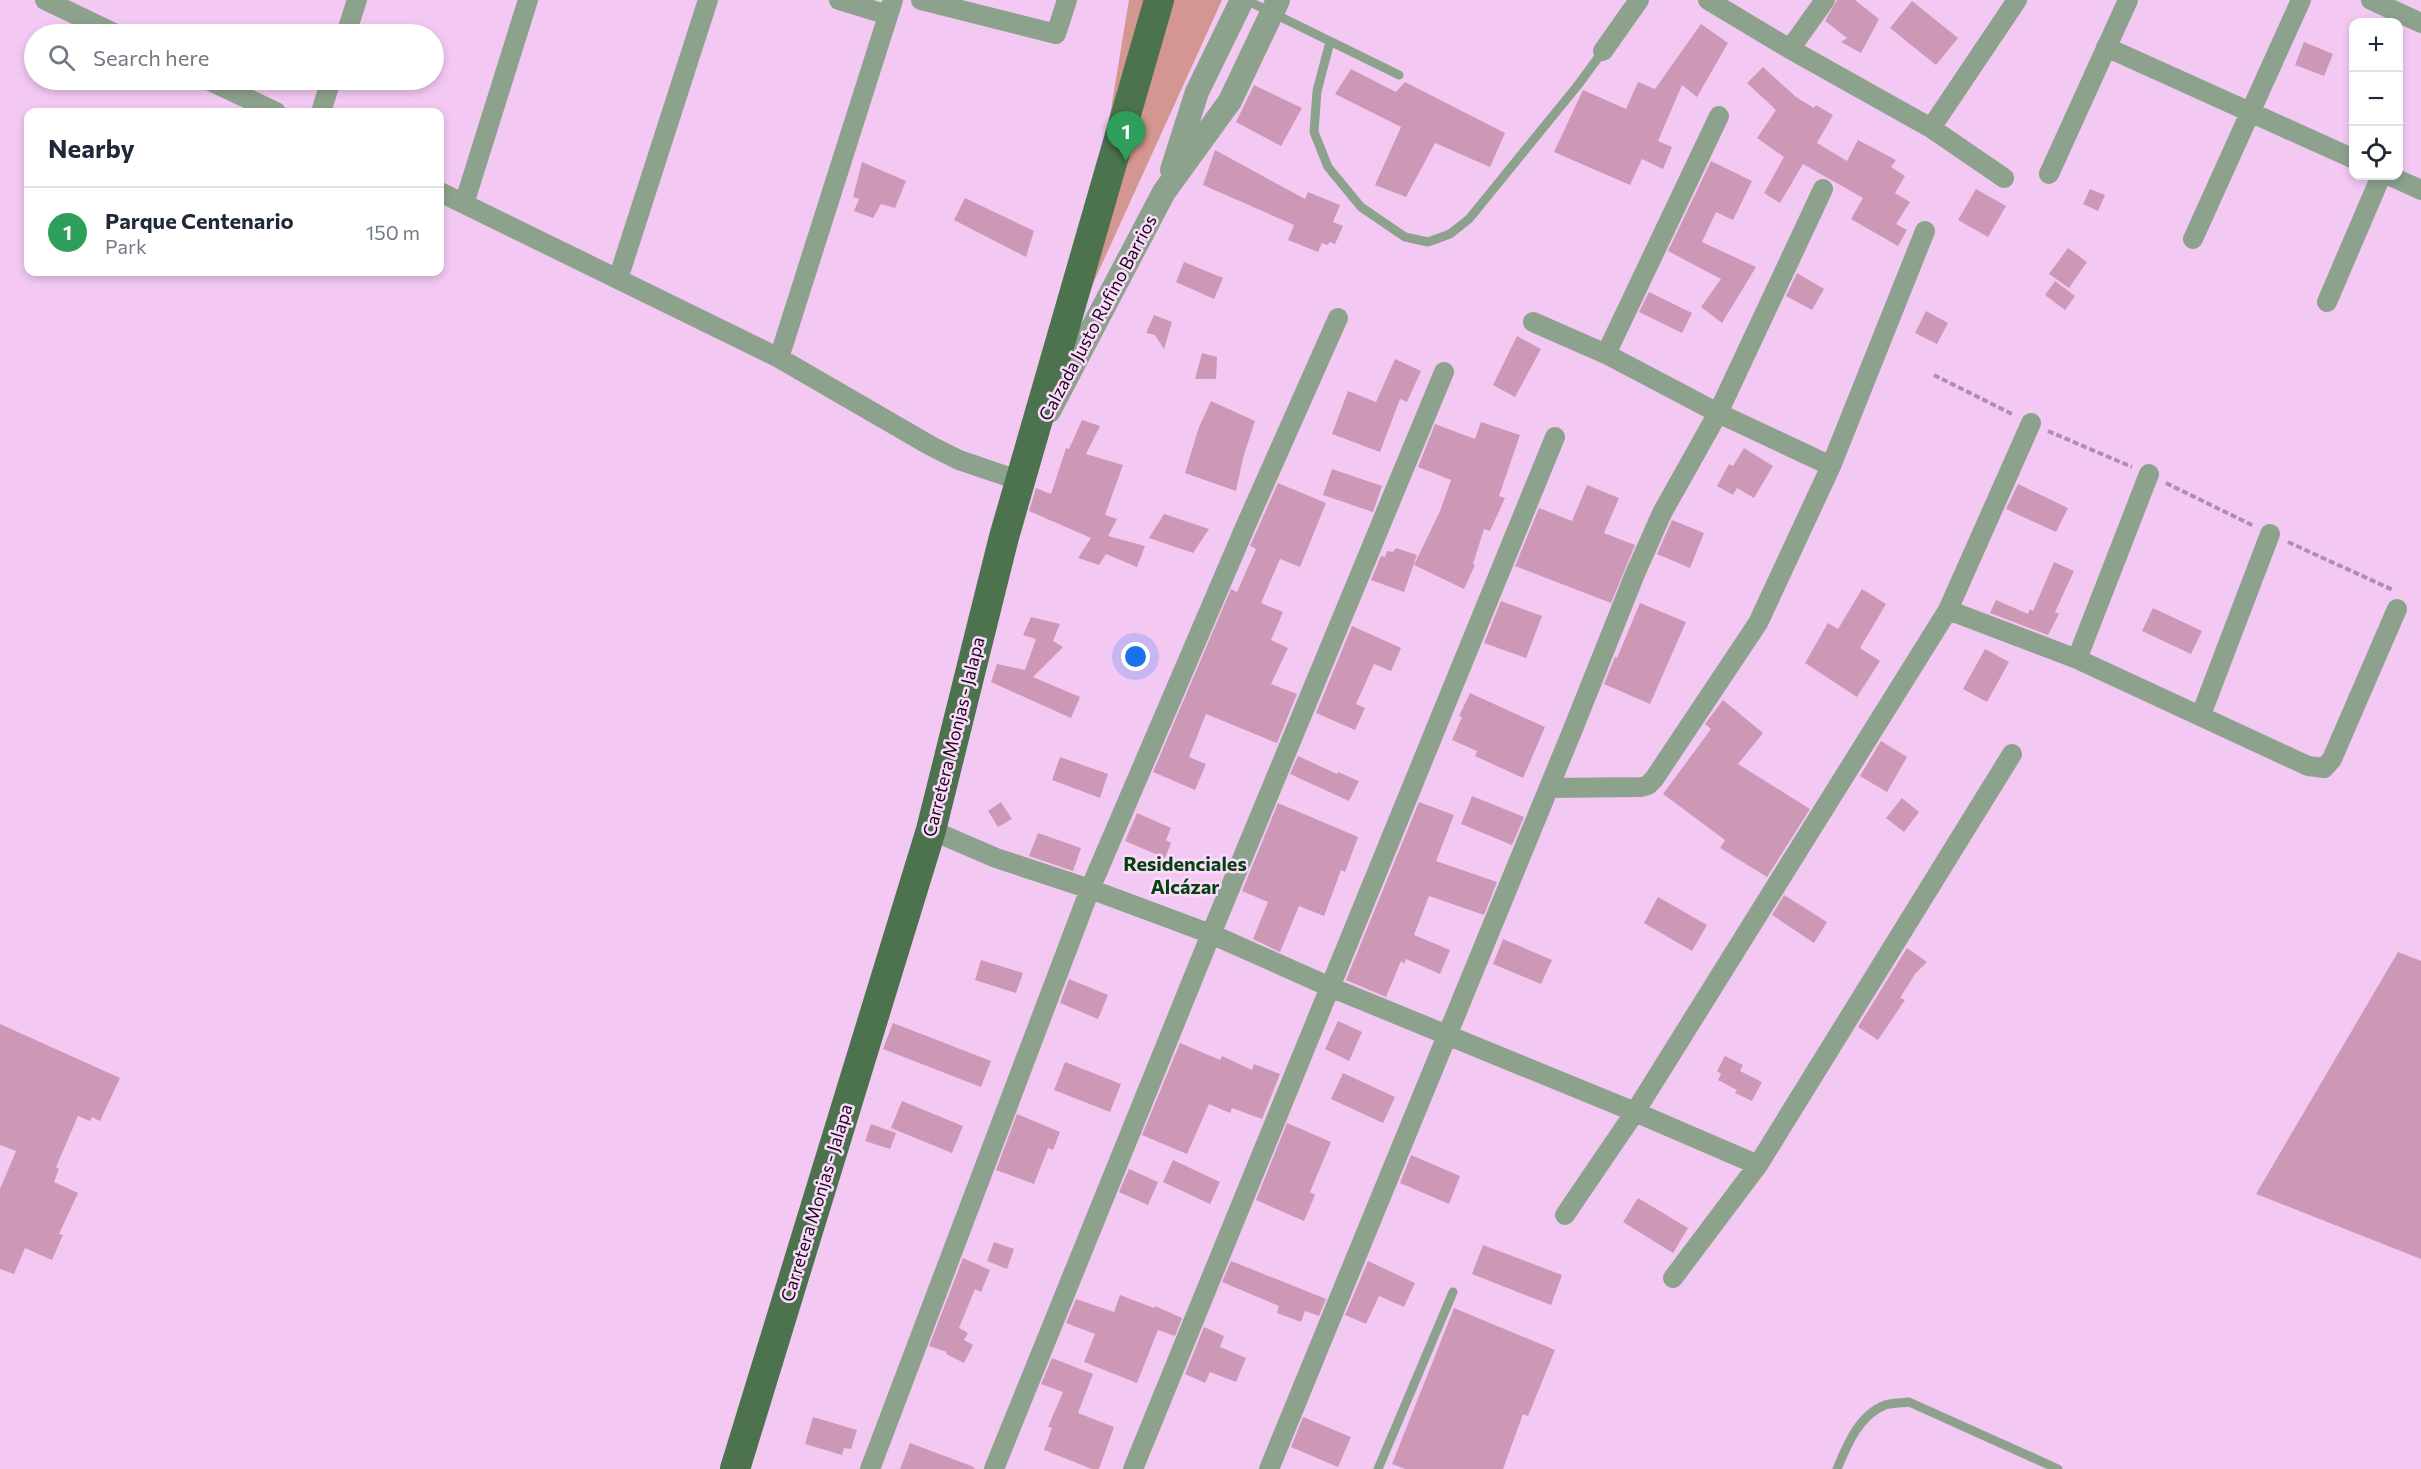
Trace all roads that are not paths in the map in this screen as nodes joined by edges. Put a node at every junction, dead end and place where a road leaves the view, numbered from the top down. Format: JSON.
{"nodes":[{"id":1,"x":45,"y":0,"type":"edge"},
{"id":2,"x":357,"y":0,"type":"edge"},
{"id":3,"x":528,"y":0,"type":"edge"},
{"id":4,"x":708,"y":0,"type":"edge"},
{"id":5,"x":839,"y":0,"type":"edge"},
{"id":6,"x":921,"y":0,"type":"edge"},
{"id":7,"x":1067,"y":0,"type":"edge"},
{"id":8,"x":1159,"y":0,"type":"edge"},
{"id":9,"x":1244,"y":0,"type":"edge"},
{"id":10,"x":1639,"y":0,"type":"edge"},
{"id":11,"x":1708,"y":0,"type":"edge"},
{"id":12,"x":1825,"y":0,"type":"edge"},
{"id":13,"x":2018,"y":0,"type":"edge"},
{"id":14,"x":2128,"y":0,"type":"edge"},
{"id":15,"x":2301,"y":0,"type":"edge"},
{"id":16,"x":2371,"y":0,"type":"edge"},
{"id":17,"x":1275,"y":7,"type":"edge"},
{"id":18,"x":891,"y":8,"type":"edge"},
{"id":19,"x":2421,"y":23,"type":"edge"},
{"id":20,"x":95,"y":24,"type":"edge"},
{"id":21,"x":349,"y":24,"type":"edge"},
{"id":22,"x":1330,"y":42,"type":"junction"},
{"id":23,"x":2106,"y":47,"type":"junction"},
{"id":24,"x":1790,"y":49,"type":"junction"},
{"id":25,"x":1603,"y":51,"type":"joint"},
{"id":26,"x":1399,"y":75,"type":"dead end"},
{"id":27,"x":229,"y":90,"type":"edge"},
{"id":28,"x":329,"y":90,"type":"edge"},
{"id":29,"x":268,"y":108,"type":"edge"},
{"id":30,"x":322,"y":108,"type":"edge"},
{"id":31,"x":2250,"y":112,"type":"junction"},
{"id":32,"x":1719,"y":116,"type":"dead end"},
{"id":33,"x":1931,"y":128,"type":"junction"},
{"id":34,"x":2349,"y":157,"type":"edge"},
{"id":35,"x":2049,"y":174,"type":"dead end"},
{"id":36,"x":2004,"y":178,"type":"dead end"},
{"id":37,"x":2379,"y":180,"type":"edge"},
{"id":38,"x":2399,"y":180,"type":"edge"},
{"id":39,"x":1823,"y":189,"type":"dead end"},
{"id":40,"x":2421,"y":190,"type":"edge"},
{"id":41,"x":1164,"y":192,"type":"junction"},
{"id":42,"x":444,"y":194,"type":"edge"},
{"id":43,"x":465,"y":204,"type":"junction"},
{"id":44,"x":1925,"y":231,"type":"dead end"},
{"id":45,"x":2193,"y":239,"type":"dead end"},
{"id":46,"x":618,"y":279,"type":"junction"},
{"id":47,"x":2327,"y":302,"type":"dead end"},
{"id":48,"x":1338,"y":318,"type":"dead end"},
{"id":49,"x":1533,"y":322,"type":"dead end"},
{"id":50,"x":1606,"y":354,"type":"junction"},
{"id":51,"x":779,"y":358,"type":"junction"},
{"id":52,"x":1444,"y":372,"type":"dead end"},
{"id":53,"x":1718,"y":413,"type":"junction"},
{"id":54,"x":2031,"y":423,"type":"road end"},
{"id":55,"x":1555,"y":437,"type":"dead end"},
{"id":56,"x":1032,"y":444,"type":"junction"},
{"id":57,"x":1831,"y":465,"type":"junction"},
{"id":58,"x":2149,"y":474,"type":"road end"},
{"id":59,"x":1021,"y":481,"type":"junction"},
{"id":60,"x":2270,"y":534,"type":"road end"},
{"id":61,"x":2397,"y":609,"type":"road end"},
{"id":62,"x":1948,"y":610,"type":"junction"},
{"id":63,"x":2078,"y":659,"type":"junction"},
{"id":64,"x":2201,"y":715,"type":"junction"},
{"id":65,"x":2013,"y":754,"type":"dead end"},
{"id":66,"x":1549,"y":788,"type":"junction"},
{"id":67,"x":931,"y":830,"type":"junction"},
{"id":68,"x":1090,"y":889,"type":"junction"},
{"id":69,"x":1211,"y":934,"type":"junction"},
{"id":70,"x":1330,"y":987,"type":"junction"},
{"id":71,"x":1447,"y":1034,"type":"junction"},
{"id":72,"x":1635,"y":1112,"type":"junction"},
{"id":73,"x":1758,"y":1165,"type":"junction"},
{"id":74,"x":1565,"y":1215,"type":"dead end"},
{"id":75,"x":1673,"y":1278,"type":"dead end"},
{"id":76,"x":1453,"y":1292,"type":"dead end"},
{"id":77,"x":735,"y":1469,"type":"edge"},
{"id":78,"x":870,"y":1469,"type":"edge"},
{"id":79,"x":994,"y":1469,"type":"edge"},
{"id":80,"x":1133,"y":1469,"type":"edge"},
{"id":81,"x":1269,"y":1469,"type":"edge"},
{"id":82,"x":1378,"y":1469,"type":"edge"},
{"id":83,"x":1837,"y":1469,"type":"edge"},
{"id":84,"x":2058,"y":1469,"type":"edge"}],
"edges":[{"from":1,"to":20,"type":"street"},
{"from":2,"to":21,"type":"street"},
{"from":3,"to":43,"type":"street"},
{"from":4,"to":46,"type":"street"},
{"from":5,"to":18,"type":"street"},
{"from":6,"to":7,"type":"street"},
{"from":8,"to":56,"type":"main road","name":"Carretera Monjas - Jalapa"},
{"from":9,"to":17,"type":"lane"},
{"from":9,"to":41,"type":"street","name":"Calzada Justo Rufino Barrios"},
{"from":10,"to":25,"type":"street"},
{"from":11,"to":24,"type":"street"},
{"from":12,"to":24,"type":"street"},
{"from":13,"to":33,"type":"street"},
{"from":14,"to":23,"type":"street"},
{"from":15,"to":31,"type":"street"},
{"from":16,"to":19,"type":"street"},
{"from":17,"to":22,"type":"lane"},
{"from":17,"to":41,"type":"street","name":"Calzada Justo Rufino Barrios"},
{"from":18,"to":51,"type":"street"},
{"from":22,"to":25,"type":"lane"},
{"from":22,"to":26,"type":"lane"},
{"from":23,"to":31,"type":"street"},
{"from":23,"to":35,"type":"street"},
{"from":24,"to":33,"type":"street"},
{"from":27,"to":29,"type":"street"},
{"from":28,"to":30,"type":"street"},
{"from":31,"to":34,"type":"street"},
{"from":31,"to":45,"type":"street"},
{"from":32,"to":50,"type":"street"},
{"from":33,"to":36,"type":"street"},
{"from":37,"to":47,"type":"street"},
{"from":38,"to":40,"type":"street"},
{"from":39,"to":53,"type":"street"},
{"from":41,"to":56,"type":"street","name":"Calzada Justo Rufino Barrios"},
{"from":42,"to":43,"type":"street"},
{"from":43,"to":46,"type":"street"},
{"from":44,"to":57,"type":"street"},
{"from":46,"to":51,"type":"street"},
{"from":48,"to":68,"type":"street"},
{"from":49,"to":50,"type":"street"},
{"from":50,"to":53,"type":"street"},
{"from":51,"to":59,"type":"street"},
{"from":52,"to":69,"type":"street"},
{"from":53,"to":57,"type":"street"},
{"from":53,"to":66,"type":"street"},
{"from":54,"to":62,"type":"street"},
{"from":55,"to":70,"type":"street"},
{"from":56,"to":59,"type":"main road","name":"Carretera Monjas - Jalapa"},
{"from":57,"to":66,"type":"street"},
{"from":58,"to":63,"type":"street"},
{"from":59,"to":67,"type":"main road","name":"Carretera Monjas - Jalapa"},
{"from":60,"to":64,"type":"street"},
{"from":61,"to":64,"type":"street"},
{"from":62,"to":63,"type":"street"},
{"from":62,"to":72,"type":"street"},
{"from":63,"to":64,"type":"street"},
{"from":65,"to":73,"type":"street"},
{"from":66,"to":71,"type":"street"},
{"from":67,"to":68,"type":"street"},
{"from":67,"to":77,"type":"main road","name":"Carretera Monjas - Jalapa"},
{"from":68,"to":69,"type":"street"},
{"from":68,"to":78,"type":"street"},
{"from":69,"to":70,"type":"street"},
{"from":69,"to":79,"type":"street"},
{"from":70,"to":71,"type":"street"},
{"from":70,"to":80,"type":"street"},
{"from":71,"to":72,"type":"street"},
{"from":71,"to":81,"type":"street"},
{"from":72,"to":73,"type":"street"},
{"from":72,"to":74,"type":"street"},
{"from":73,"to":75,"type":"street"},
{"from":76,"to":82,"type":"lane"},
{"from":83,"to":84,"type":"lane"}]}
